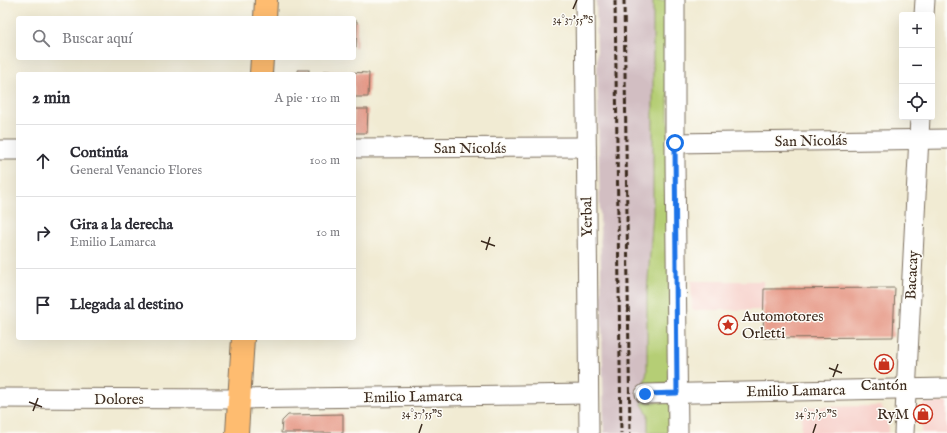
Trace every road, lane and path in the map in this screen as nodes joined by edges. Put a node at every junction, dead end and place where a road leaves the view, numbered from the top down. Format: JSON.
{"nodes":[{"id":1,"x":266,"y":0,"type":"edge"},
{"id":2,"x":585,"y":0,"type":"edge"},
{"id":3,"x":675,"y":0,"type":"edge"},
{"id":4,"x":925,"y":0,"type":"edge"},
{"id":5,"x":924,"y":12,"type":"edge"},
{"id":6,"x":265,"y":16,"type":"edge"},
{"id":7,"x":262,"y":60,"type":"edge"},
{"id":8,"x":261,"y":72,"type":"edge"},
{"id":9,"x":920,"y":120,"type":"edge"},
{"id":10,"x":947,"y":139,"type":"edge"},
{"id":11,"x":919,"y":140,"type":"junction"},
{"id":12,"x":675,"y":143,"type":"junction"},
{"id":13,"x":586,"y":147,"type":"junction"},
{"id":14,"x":356,"y":148,"type":"edge"},
{"id":15,"x":0,"y":150,"type":"edge"},
{"id":16,"x":16,"y":150,"type":"edge"},
{"id":17,"x":243,"y":340,"type":"edge"},
{"id":18,"x":947,"y":388,"type":"edge"},
{"id":19,"x":907,"y":389,"type":"junction"},
{"id":20,"x":677,"y":393,"type":"junction"},
{"id":21,"x":588,"y":394,"type":"junction"},
{"id":22,"x":645,"y":394,"type":"dead end"},
{"id":23,"x":0,"y":398,"type":"edge"},
{"id":24,"x":239,"y":399,"type":"junction"},
{"id":25,"x":237,"y":433,"type":"edge"},
{"id":26,"x":589,"y":433,"type":"edge"},
{"id":27,"x":678,"y":433,"type":"edge"},
{"id":28,"x":904,"y":433,"type":"edge"}],
"edges":[{"from":1,"to":6,"type":"main road"},
{"from":2,"to":13,"type":"street","name":"Yerbal"},
{"from":3,"to":12,"type":"street"},
{"from":4,"to":5,"type":"street"},
{"from":7,"to":8,"type":"main road"},
{"from":9,"to":11,"type":"street","name":"Bacacay"},
{"from":10,"to":11,"type":"street","name":"San Nicolás"},
{"from":11,"to":12,"type":"street","name":"San Nicolás"},
{"from":11,"to":19,"type":"street","name":"Bacacay"},
{"from":12,"to":20,"type":"street"},
{"from":13,"to":14,"type":"street","name":"San Nicolás"},
{"from":13,"to":21,"type":"street","name":"Yerbal"},
{"from":15,"to":16,"type":"street"},
{"from":17,"to":24,"type":"main road"},
{"from":18,"to":19,"type":"street","name":"Emilio Lamarca"},
{"from":19,"to":20,"type":"street","name":"Emilio Lamarca"},
{"from":19,"to":28,"type":"street","name":"Bacacay"},
{"from":20,"to":22,"type":"street","name":"Emilio Lamarca"},
{"from":20,"to":27,"type":"street"},
{"from":21,"to":24,"type":"street","name":"Emilio Lamarca"},
{"from":21,"to":26,"type":"street","name":"Yerbal"},
{"from":23,"to":24,"type":"street","name":"Dolores"},
{"from":24,"to":25,"type":"main road"}]}
